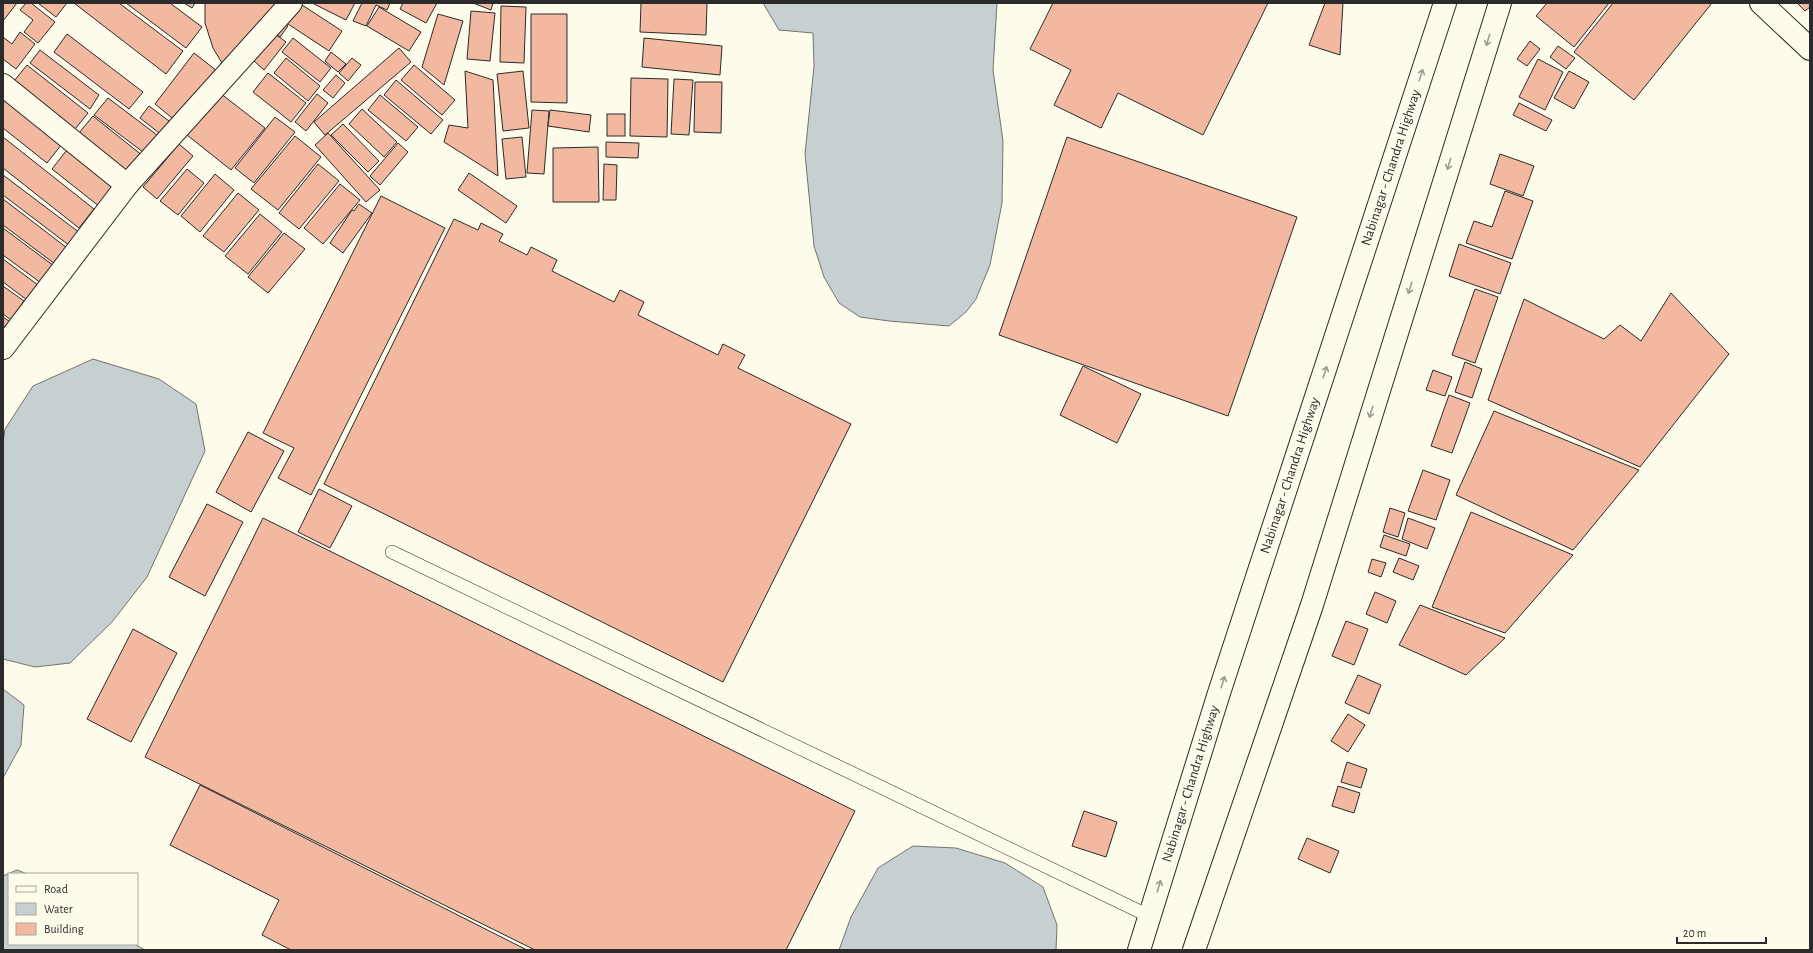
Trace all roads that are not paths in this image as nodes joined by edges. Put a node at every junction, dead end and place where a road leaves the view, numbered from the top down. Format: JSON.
{"nodes":[{"id":1,"x":291,"y":3,"type":"edge"},
{"id":2,"x":1445,"y":3,"type":"edge"},
{"id":3,"x":1500,"y":3,"type":"edge"},
{"id":4,"x":1761,"y":3,"type":"edge"},
{"id":5,"x":1810,"y":49,"type":"edge"},
{"id":6,"x":3,"y":85,"type":"edge"},
{"id":7,"x":127,"y":185,"type":"junction"},
{"id":8,"x":3,"y":348,"type":"edge"},
{"id":9,"x":392,"y":552,"type":"dead end"},
{"id":10,"x":1150,"y":916,"type":"junction"},
{"id":11,"x":1139,"y":950,"type":"edge"},
{"id":12,"x":1194,"y":950,"type":"edge"}],
"edges":[{"from":1,"to":7,"type":"main road"},
{"from":10,"to":2,"type":"main road","name":"Nabinagar - Chandra Highway","one_way":true},
{"from":3,"to":12,"type":"main road","one_way":true},
{"from":4,"to":5,"type":"main road"},
{"from":6,"to":7,"type":"main road"},
{"from":7,"to":8,"type":"main road"},
{"from":9,"to":10,"type":"lane"},
{"from":10,"to":11,"type":"main road","name":"Nabinagar - Chandra Highway"}]}
